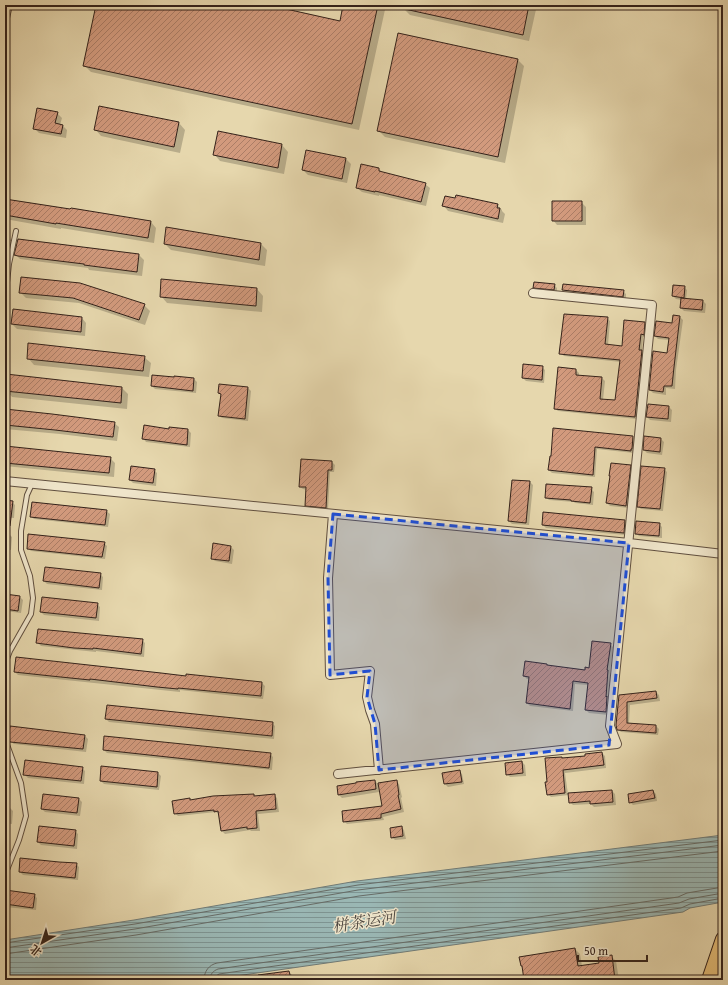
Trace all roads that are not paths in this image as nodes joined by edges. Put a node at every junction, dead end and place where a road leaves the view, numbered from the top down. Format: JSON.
{"nodes":[{"id":1,"x":8,"y":5,"type":"edge"},
{"id":2,"x":5,"y":18,"type":"edge"},
{"id":3,"x":16,"y":231,"type":"dead end"},
{"id":4,"x":533,"y":293,"type":"dead end"},
{"id":5,"x":5,"y":301,"type":"edge"},
{"id":6,"x":5,"y":481,"type":"edge"},
{"id":7,"x":32,"y":484,"type":"junction"},
{"id":8,"x":333,"y":514,"type":"junction"},
{"id":9,"x":629,"y":543,"type":"junction"},
{"id":10,"x":723,"y":554,"type":"edge"},
{"id":11,"x":5,"y":664,"type":"edge"},
{"id":12,"x":5,"y":739,"type":"edge"},
{"id":13,"x":379,"y":770,"type":"junction"},
{"id":14,"x":338,"y":774,"type":"dead end"},
{"id":15,"x":5,"y":875,"type":"edge"},
{"id":16,"x":723,"y":939,"type":"edge"},
{"id":17,"x":709,"y":980,"type":"edge"}],
"edges":[{"from":1,"to":2,"type":"street"},
{"from":3,"to":5,"type":"lane"},
{"from":4,"to":9,"type":"street"},
{"from":6,"to":7,"type":"street"},
{"from":7,"to":8,"type":"street"},
{"from":7,"to":11,"type":"lane"},
{"from":8,"to":9,"type":"street"},
{"from":8,"to":13,"type":"street"},
{"from":9,"to":10,"type":"street"},
{"from":9,"to":13,"type":"street"},
{"from":12,"to":15,"type":"lane"},
{"from":13,"to":14,"type":"street"},
{"from":16,"to":17,"type":"highway"}]}
